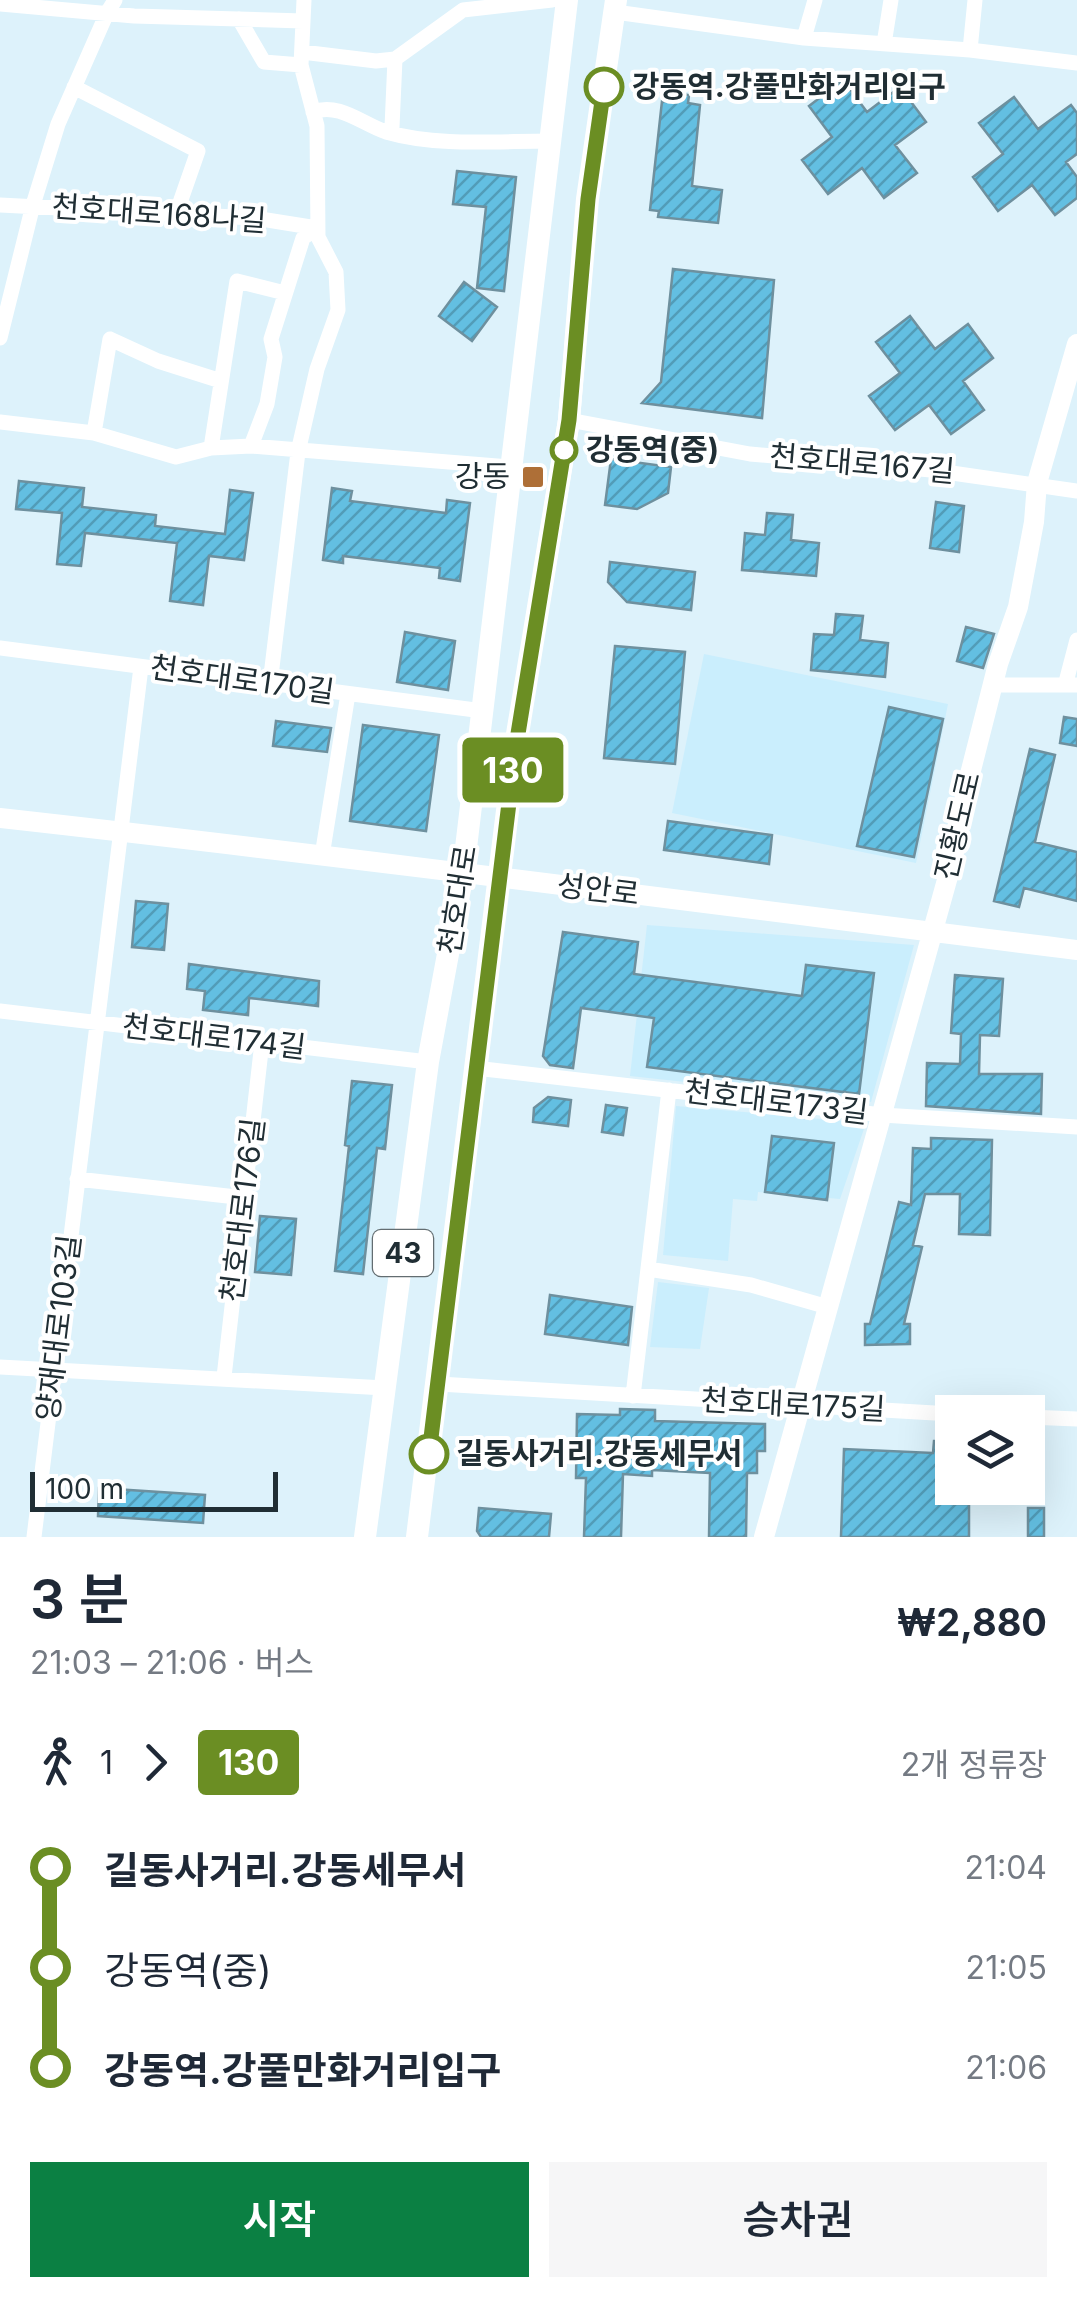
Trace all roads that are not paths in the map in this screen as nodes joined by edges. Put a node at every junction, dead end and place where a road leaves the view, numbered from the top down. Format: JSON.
{"nodes":[{"id":1,"x":304,"y":0,"type":"edge"},
{"id":2,"x":552,"y":0,"type":"edge"},
{"id":3,"x":567,"y":0,"type":"edge"},
{"id":4,"x":814,"y":0,"type":"edge"},
{"id":5,"x":891,"y":0,"type":"edge"},
{"id":6,"x":974,"y":0,"type":"edge"},
{"id":7,"x":0,"y":4,"type":"edge"},
{"id":8,"x":108,"y":4,"type":"edge"},
{"id":9,"x":460,"y":5,"type":"edge"},
{"id":10,"x":615,"y":6,"type":"edge"},
{"id":11,"x":239,"y":19,"type":"junction"},
{"id":12,"x":303,"y":21,"type":"junction"},
{"id":13,"x":804,"y":38,"type":"junction"},
{"id":14,"x":884,"y":44,"type":"junction"},
{"id":15,"x":970,"y":50,"type":"junction"},
{"id":16,"x":302,"y":58,"type":"junction"},
{"id":17,"x":396,"y":59,"type":"junction"},
{"id":18,"x":1077,"y":63,"type":"edge"},
{"id":19,"x":74,"y":87,"type":"junction"},
{"id":20,"x":313,"y":112,"type":"junction"},
{"id":21,"x":385,"y":131,"type":"junction"},
{"id":22,"x":550,"y":142,"type":"junction"},
{"id":23,"x":0,"y":204,"type":"edge"},
{"id":24,"x":33,"y":206,"type":"junction"},
{"id":25,"x":176,"y":214,"type":"junction"},
{"id":26,"x":318,"y":228,"type":"junction"},
{"id":27,"x":286,"y":292,"type":"junction"},
{"id":28,"x":0,"y":338,"type":"edge"},
{"id":29,"x":1077,"y":344,"type":"edge"},
{"id":30,"x":221,"y":381,"type":"junction"},
{"id":31,"x":569,"y":420,"type":"junction"},
{"id":32,"x":0,"y":422,"type":"edge"},
{"id":33,"x":94,"y":434,"type":"junction"},
{"id":34,"x":250,"y":446,"type":"junction"},
{"id":35,"x":211,"y":448,"type":"junction"},
{"id":36,"x":298,"y":452,"type":"junction"},
{"id":37,"x":510,"y":467,"type":"junction"},
{"id":38,"x":1037,"y":483,"type":"junction"},
{"id":39,"x":1077,"y":490,"type":"edge"},
{"id":40,"x":1077,"y":640,"type":"edge"},
{"id":41,"x":0,"y":648,"type":"edge"},
{"id":42,"x":141,"y":667,"type":"junction"},
{"id":43,"x":270,"y":684,"type":"junction"},
{"id":44,"x":994,"y":684,"type":"junction"},
{"id":45,"x":1071,"y":684,"type":"edge"},
{"id":46,"x":348,"y":694,"type":"junction"},
{"id":47,"x":483,"y":711,"type":"junction"},
{"id":48,"x":0,"y":818,"type":"edge"},
{"id":49,"x":119,"y":830,"type":"junction"},
{"id":50,"x":322,"y":856,"type":"junction"},
{"id":51,"x":464,"y":873,"type":"junction"},
{"id":52,"x":501,"y":877,"type":"junction"},
{"id":53,"x":932,"y":932,"type":"junction"},
{"id":54,"x":1077,"y":950,"type":"edge"},
{"id":55,"x":0,"y":1011,"type":"edge"},
{"id":56,"x":96,"y":1023,"type":"junction"},
{"id":57,"x":262,"y":1042,"type":"junction"},
{"id":58,"x":428,"y":1062,"type":"junction"},
{"id":59,"x":476,"y":1068,"type":"junction"},
{"id":60,"x":670,"y":1090,"type":"junction"},
{"id":61,"x":882,"y":1115,"type":"junction"},
{"id":62,"x":1077,"y":1127,"type":"edge"},
{"id":63,"x":77,"y":1179,"type":"junction"},
{"id":64,"x":245,"y":1198,"type":"junction"},
{"id":65,"x":648,"y":1268,"type":"junction"},
{"id":66,"x":828,"y":1307,"type":"junction"},
{"id":67,"x":0,"y":1366,"type":"edge"},
{"id":68,"x":54,"y":1368,"type":"junction"},
{"id":69,"x":224,"y":1377,"type":"junction"},
{"id":70,"x":439,"y":1384,"type":"junction"},
{"id":71,"x":385,"y":1388,"type":"junction"},
{"id":72,"x":633,"y":1396,"type":"junction"},
{"id":73,"x":800,"y":1407,"type":"junction"},
{"id":74,"x":935,"y":1413,"type":"edge"},
{"id":75,"x":1045,"y":1418,"type":"edge"},
{"id":76,"x":1077,"y":1419,"type":"edge"},
{"id":77,"x":34,"y":1537,"type":"edge"},
{"id":78,"x":365,"y":1537,"type":"edge"},
{"id":79,"x":417,"y":1537,"type":"edge"},
{"id":80,"x":764,"y":1537,"type":"edge"}],
"edges":[{"from":1,"to":12,"type":"street"},
{"from":2,"to":9,"type":"street"},
{"from":3,"to":22,"type":"main road","name":"천호대로"},
{"from":4,"to":13,"type":"street"},
{"from":5,"to":14,"type":"street"},
{"from":6,"to":15,"type":"street"},
{"from":7,"to":8,"type":"street"},
{"from":8,"to":11,"type":"street"},
{"from":8,"to":19,"type":"street"},
{"from":9,"to":17,"type":"street"},
{"from":10,"to":13,"type":"street"},
{"from":10,"to":31,"type":"main road","name":"천호대로","number":"43"},
{"from":11,"to":12,"type":"street"},
{"from":11,"to":16,"type":"street"},
{"from":12,"to":16,"type":"street"},
{"from":13,"to":14,"type":"street"},
{"from":14,"to":15,"type":"street"},
{"from":15,"to":18,"type":"street"},
{"from":16,"to":17,"type":"street"},
{"from":16,"to":20,"type":"street"},
{"from":17,"to":21,"type":"street"},
{"from":19,"to":24,"type":"street"},
{"from":19,"to":25,"type":"street"},
{"from":20,"to":21,"type":"street"},
{"from":20,"to":26,"type":"street"},
{"from":21,"to":22,"type":"street"},
{"from":22,"to":37,"type":"main road","name":"천호대로"},
{"from":23,"to":24,"type":"street","name":"천호대로168나길"},
{"from":24,"to":25,"type":"street","name":"천호대로168나길"},
{"from":24,"to":28,"type":"street"},
{"from":25,"to":26,"type":"street","name":"천호대로168나길"},
{"from":26,"to":27,"type":"street"},
{"from":26,"to":36,"type":"street"},
{"from":27,"to":30,"type":"street"},
{"from":27,"to":34,"type":"street"},
{"from":29,"to":38,"type":"street","name":"진황도로"},
{"from":30,"to":33,"type":"street"},
{"from":30,"to":35,"type":"street"},
{"from":31,"to":38,"type":"street","name":"천호대로167길"},
{"from":31,"to":52,"type":"main road","name":"천호대로","number":"43"},
{"from":32,"to":33,"type":"street"},
{"from":33,"to":35,"type":"street"},
{"from":34,"to":35,"type":"street"},
{"from":34,"to":36,"type":"street"},
{"from":36,"to":37,"type":"street"},
{"from":36,"to":43,"type":"street"},
{"from":37,"to":47,"type":"main road","name":"천호대로","number":"43"},
{"from":38,"to":39,"type":"street","name":"천호대로167길"},
{"from":38,"to":44,"type":"street","name":"진황도로"},
{"from":40,"to":45,"type":"street"},
{"from":41,"to":42,"type":"street","name":"천호대로170길"},
{"from":42,"to":43,"type":"street","name":"천호대로170길"},
{"from":42,"to":49,"type":"street"},
{"from":43,"to":46,"type":"street","name":"천호대로170길"},
{"from":44,"to":45,"type":"street"},
{"from":44,"to":53,"type":"street","name":"진황도로"},
{"from":46,"to":47,"type":"street","name":"천호대로170길"},
{"from":46,"to":50,"type":"street"},
{"from":47,"to":51,"type":"main road","name":"천호대로","number":"43"},
{"from":48,"to":49,"type":"street","name":"성안로"},
{"from":49,"to":50,"type":"street","name":"성안로"},
{"from":49,"to":56,"type":"street","name":"양재대로103길"},
{"from":50,"to":51,"type":"street","name":"성안로"},
{"from":51,"to":52,"type":"street","name":"성안로"},
{"from":51,"to":58,"type":"main road","name":"천호대로","number":"43"},
{"from":52,"to":53,"type":"street","name":"성안로"},
{"from":52,"to":59,"type":"main road","name":"천호대로","number":"43"},
{"from":53,"to":54,"type":"street","name":"성안로"},
{"from":53,"to":61,"type":"street","name":"진황도로"},
{"from":55,"to":56,"type":"street","name":"천호대로174길"},
{"from":56,"to":57,"type":"street","name":"천호대로174길"},
{"from":56,"to":63,"type":"street","name":"양재대로103길"},
{"from":57,"to":58,"type":"street","name":"천호대로174길"},
{"from":57,"to":64,"type":"street","name":"천호대로176길"},
{"from":58,"to":71,"type":"main road","name":"천호대로","number":"43"},
{"from":59,"to":60,"type":"street","name":"천호대로173길"},
{"from":59,"to":70,"type":"main road","name":"천호대로","number":"43"},
{"from":60,"to":61,"type":"street","name":"천호대로173길"},
{"from":60,"to":65,"type":"street"},
{"from":61,"to":62,"type":"street","name":"천호대로173길"},
{"from":61,"to":66,"type":"street","name":"진황도로"},
{"from":63,"to":64,"type":"street"},
{"from":63,"to":68,"type":"street","name":"양재대로103길"},
{"from":64,"to":69,"type":"street","name":"천호대로176길"},
{"from":65,"to":66,"type":"street"},
{"from":65,"to":72,"type":"street"},
{"from":66,"to":73,"type":"street","name":"진황도로"},
{"from":67,"to":68,"type":"street"},
{"from":68,"to":69,"type":"street"},
{"from":68,"to":77,"type":"street","name":"양재대로103길"},
{"from":69,"to":71,"type":"street"},
{"from":70,"to":72,"type":"street","name":"천호대로175길"},
{"from":70,"to":79,"type":"main road","name":"천호대로","number":"43"},
{"from":71,"to":78,"type":"main road","name":"천호대로","number":"43"},
{"from":72,"to":73,"type":"street","name":"천호대로175길"},
{"from":73,"to":74,"type":"street","name":"천호대로175길"},
{"from":73,"to":80,"type":"street","name":"진황도로"},
{"from":75,"to":76,"type":"street"}]}
